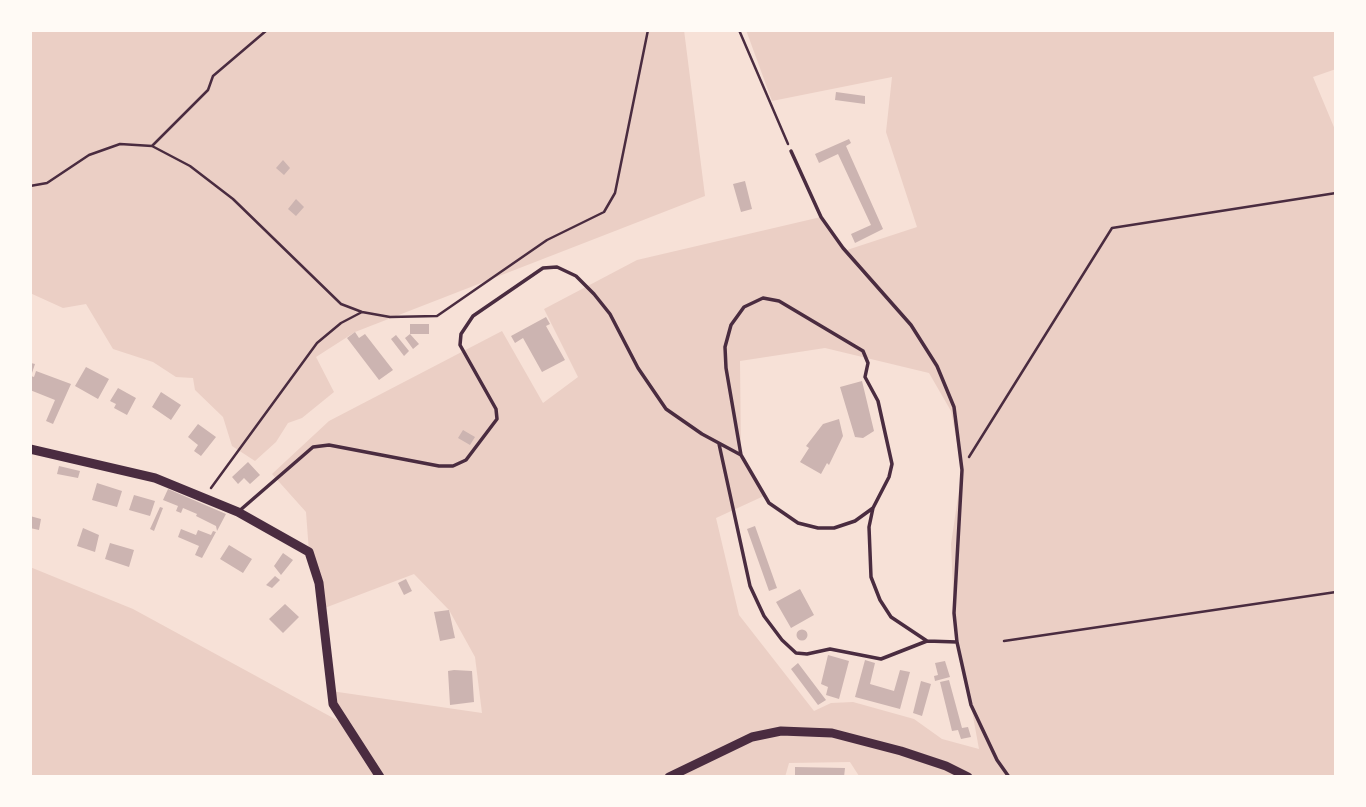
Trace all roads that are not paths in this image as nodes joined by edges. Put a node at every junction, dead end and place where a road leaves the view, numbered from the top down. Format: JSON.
{"nodes":[{"id":1,"x":791,"y":151,"type":"road end"},
{"id":2,"x":719,"y":444,"type":"junction"},
{"id":3,"x":30,"y":449,"type":"edge"},
{"id":4,"x":741,"y":455,"type":"junction"},
{"id":5,"x":873,"y":508,"type":"junction"},
{"id":6,"x":237,"y":512,"type":"junction"},
{"id":7,"x":927,"y":641,"type":"junction"},
{"id":8,"x":957,"y":642,"type":"junction"},
{"id":9,"x":380,"y":777,"type":"edge"},
{"id":10,"x":669,"y":777,"type":"edge"},
{"id":11,"x":968,"y":777,"type":"edge"},
{"id":12,"x":1009,"y":777,"type":"edge"}],
"edges":[{"from":1,"to":8,"type":"lane"},
{"from":2,"to":4,"type":"lane"},
{"from":2,"to":6,"type":"lane"},
{"from":2,"to":7,"type":"lane"},
{"from":3,"to":6,"type":"street"},
{"from":4,"to":5,"type":"lane"},
{"from":4,"to":5,"type":"lane"},
{"from":5,"to":7,"type":"lane"},
{"from":6,"to":9,"type":"street"},
{"from":7,"to":8,"type":"lane"},
{"from":8,"to":12,"type":"lane"},
{"from":10,"to":11,"type":"street"}]}
